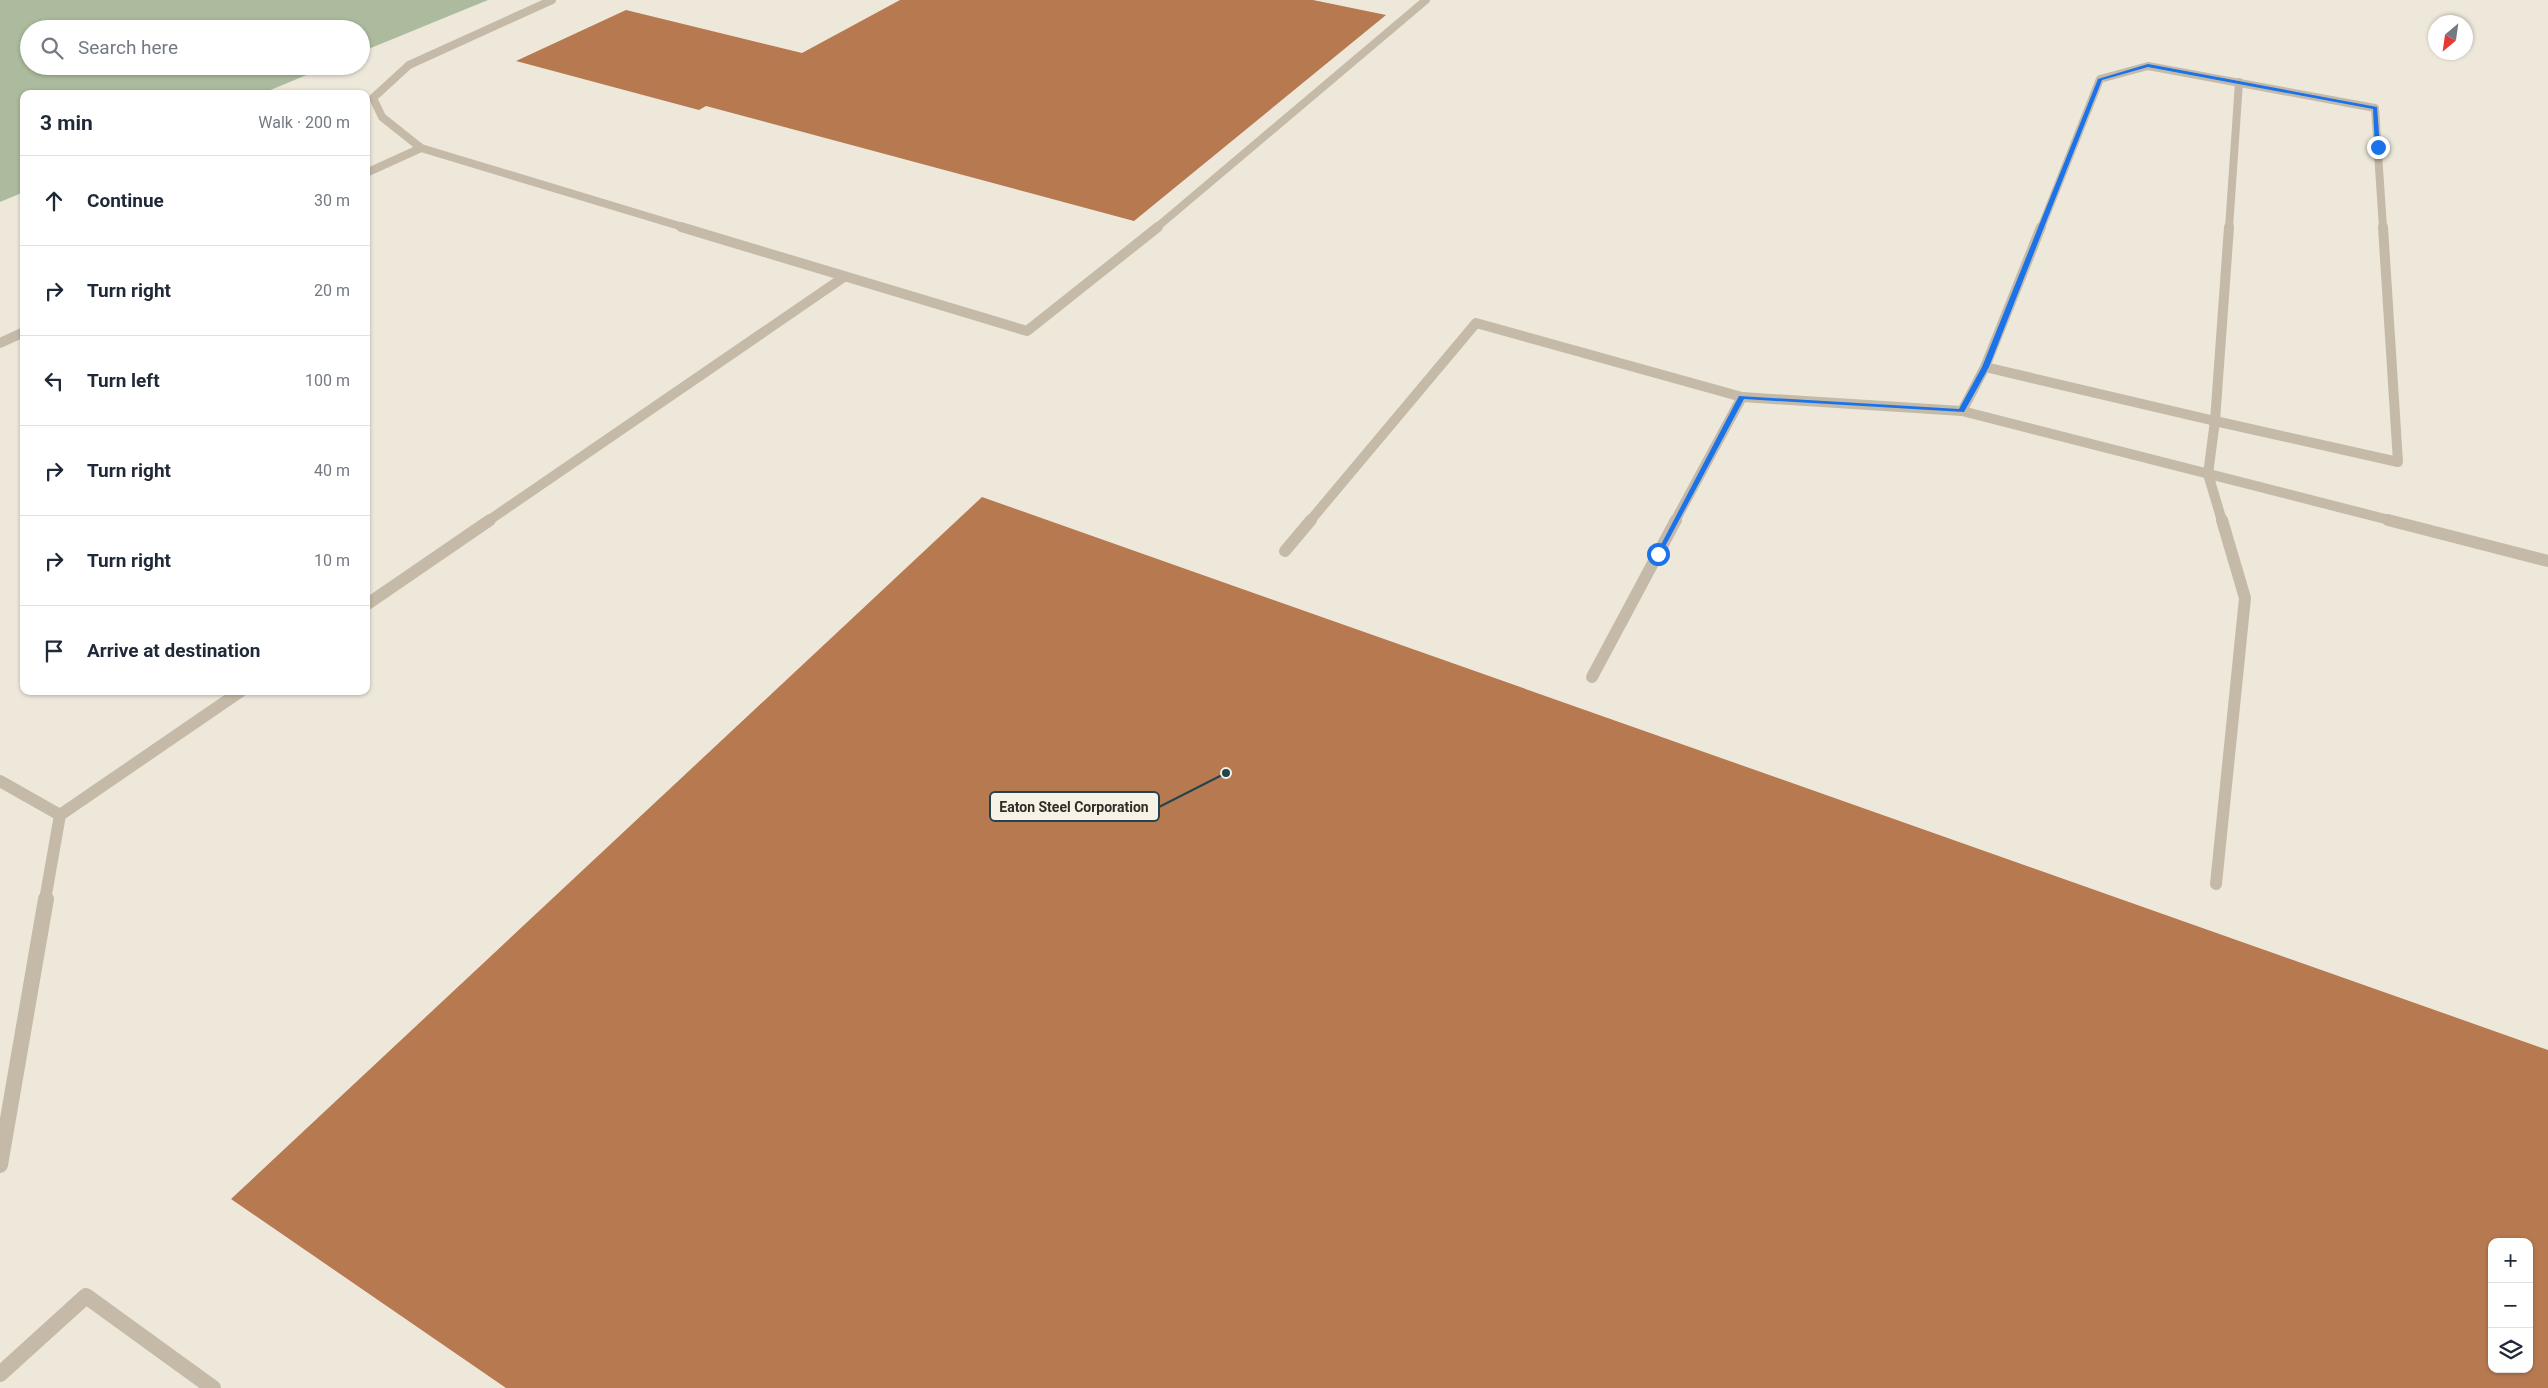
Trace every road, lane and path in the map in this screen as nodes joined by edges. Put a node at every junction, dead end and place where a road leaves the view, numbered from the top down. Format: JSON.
{"nodes":[{"id":1,"x":552,"y":0,"type":"edge"},
{"id":2,"x":1426,"y":0,"type":"edge"},
{"id":3,"x":2239,"y":82,"type":"junction"},
{"id":4,"x":421,"y":148,"type":"junction"},
{"id":5,"x":370,"y":171,"type":"edge"},
{"id":6,"x":844,"y":277,"type":"junction"},
{"id":7,"x":20,"y":334,"type":"edge"},
{"id":8,"x":0,"y":343,"type":"edge"},
{"id":9,"x":1985,"y":367,"type":"junction"},
{"id":10,"x":1742,"y":397,"type":"junction"},
{"id":11,"x":1962,"y":411,"type":"junction"},
{"id":12,"x":2215,"y":421,"type":"junction"},
{"id":13,"x":2208,"y":474,"type":"junction"},
{"id":14,"x":1285,"y":551,"type":"dead end"},
{"id":15,"x":2548,"y":561,"type":"edge"},
{"id":16,"x":370,"y":602,"type":"edge"},
{"id":17,"x":1592,"y":677,"type":"dead end"},
{"id":18,"x":234,"y":695,"type":"edge"},
{"id":19,"x":0,"y":781,"type":"edge"},
{"id":20,"x":60,"y":815,"type":"junction"},
{"id":21,"x":2216,"y":884,"type":"dead end"},
{"id":22,"x":0,"y":1165,"type":"edge"},
{"id":23,"x":0,"y":1374,"type":"edge"},
{"id":24,"x":213,"y":1388,"type":"edge"}],
"edges":[{"from":1,"to":4,"type":"lane"},
{"from":2,"to":6,"type":"lane"},
{"from":3,"to":9,"type":"lane"},
{"from":3,"to":12,"type":"lane"},
{"from":3,"to":12,"type":"lane"},
{"from":4,"to":5,"type":"lane"},
{"from":4,"to":6,"type":"lane"},
{"from":6,"to":16,"type":"lane"},
{"from":7,"to":8,"type":"lane"},
{"from":9,"to":11,"type":"lane"},
{"from":9,"to":12,"type":"lane"},
{"from":10,"to":11,"type":"lane"},
{"from":10,"to":14,"type":"lane"},
{"from":10,"to":17,"type":"lane"},
{"from":11,"to":13,"type":"lane"},
{"from":12,"to":13,"type":"lane"},
{"from":13,"to":15,"type":"lane"},
{"from":13,"to":21,"type":"lane"},
{"from":18,"to":20,"type":"lane"},
{"from":19,"to":20,"type":"lane"},
{"from":20,"to":22,"type":"lane"},
{"from":23,"to":24,"type":"lane"}]}
